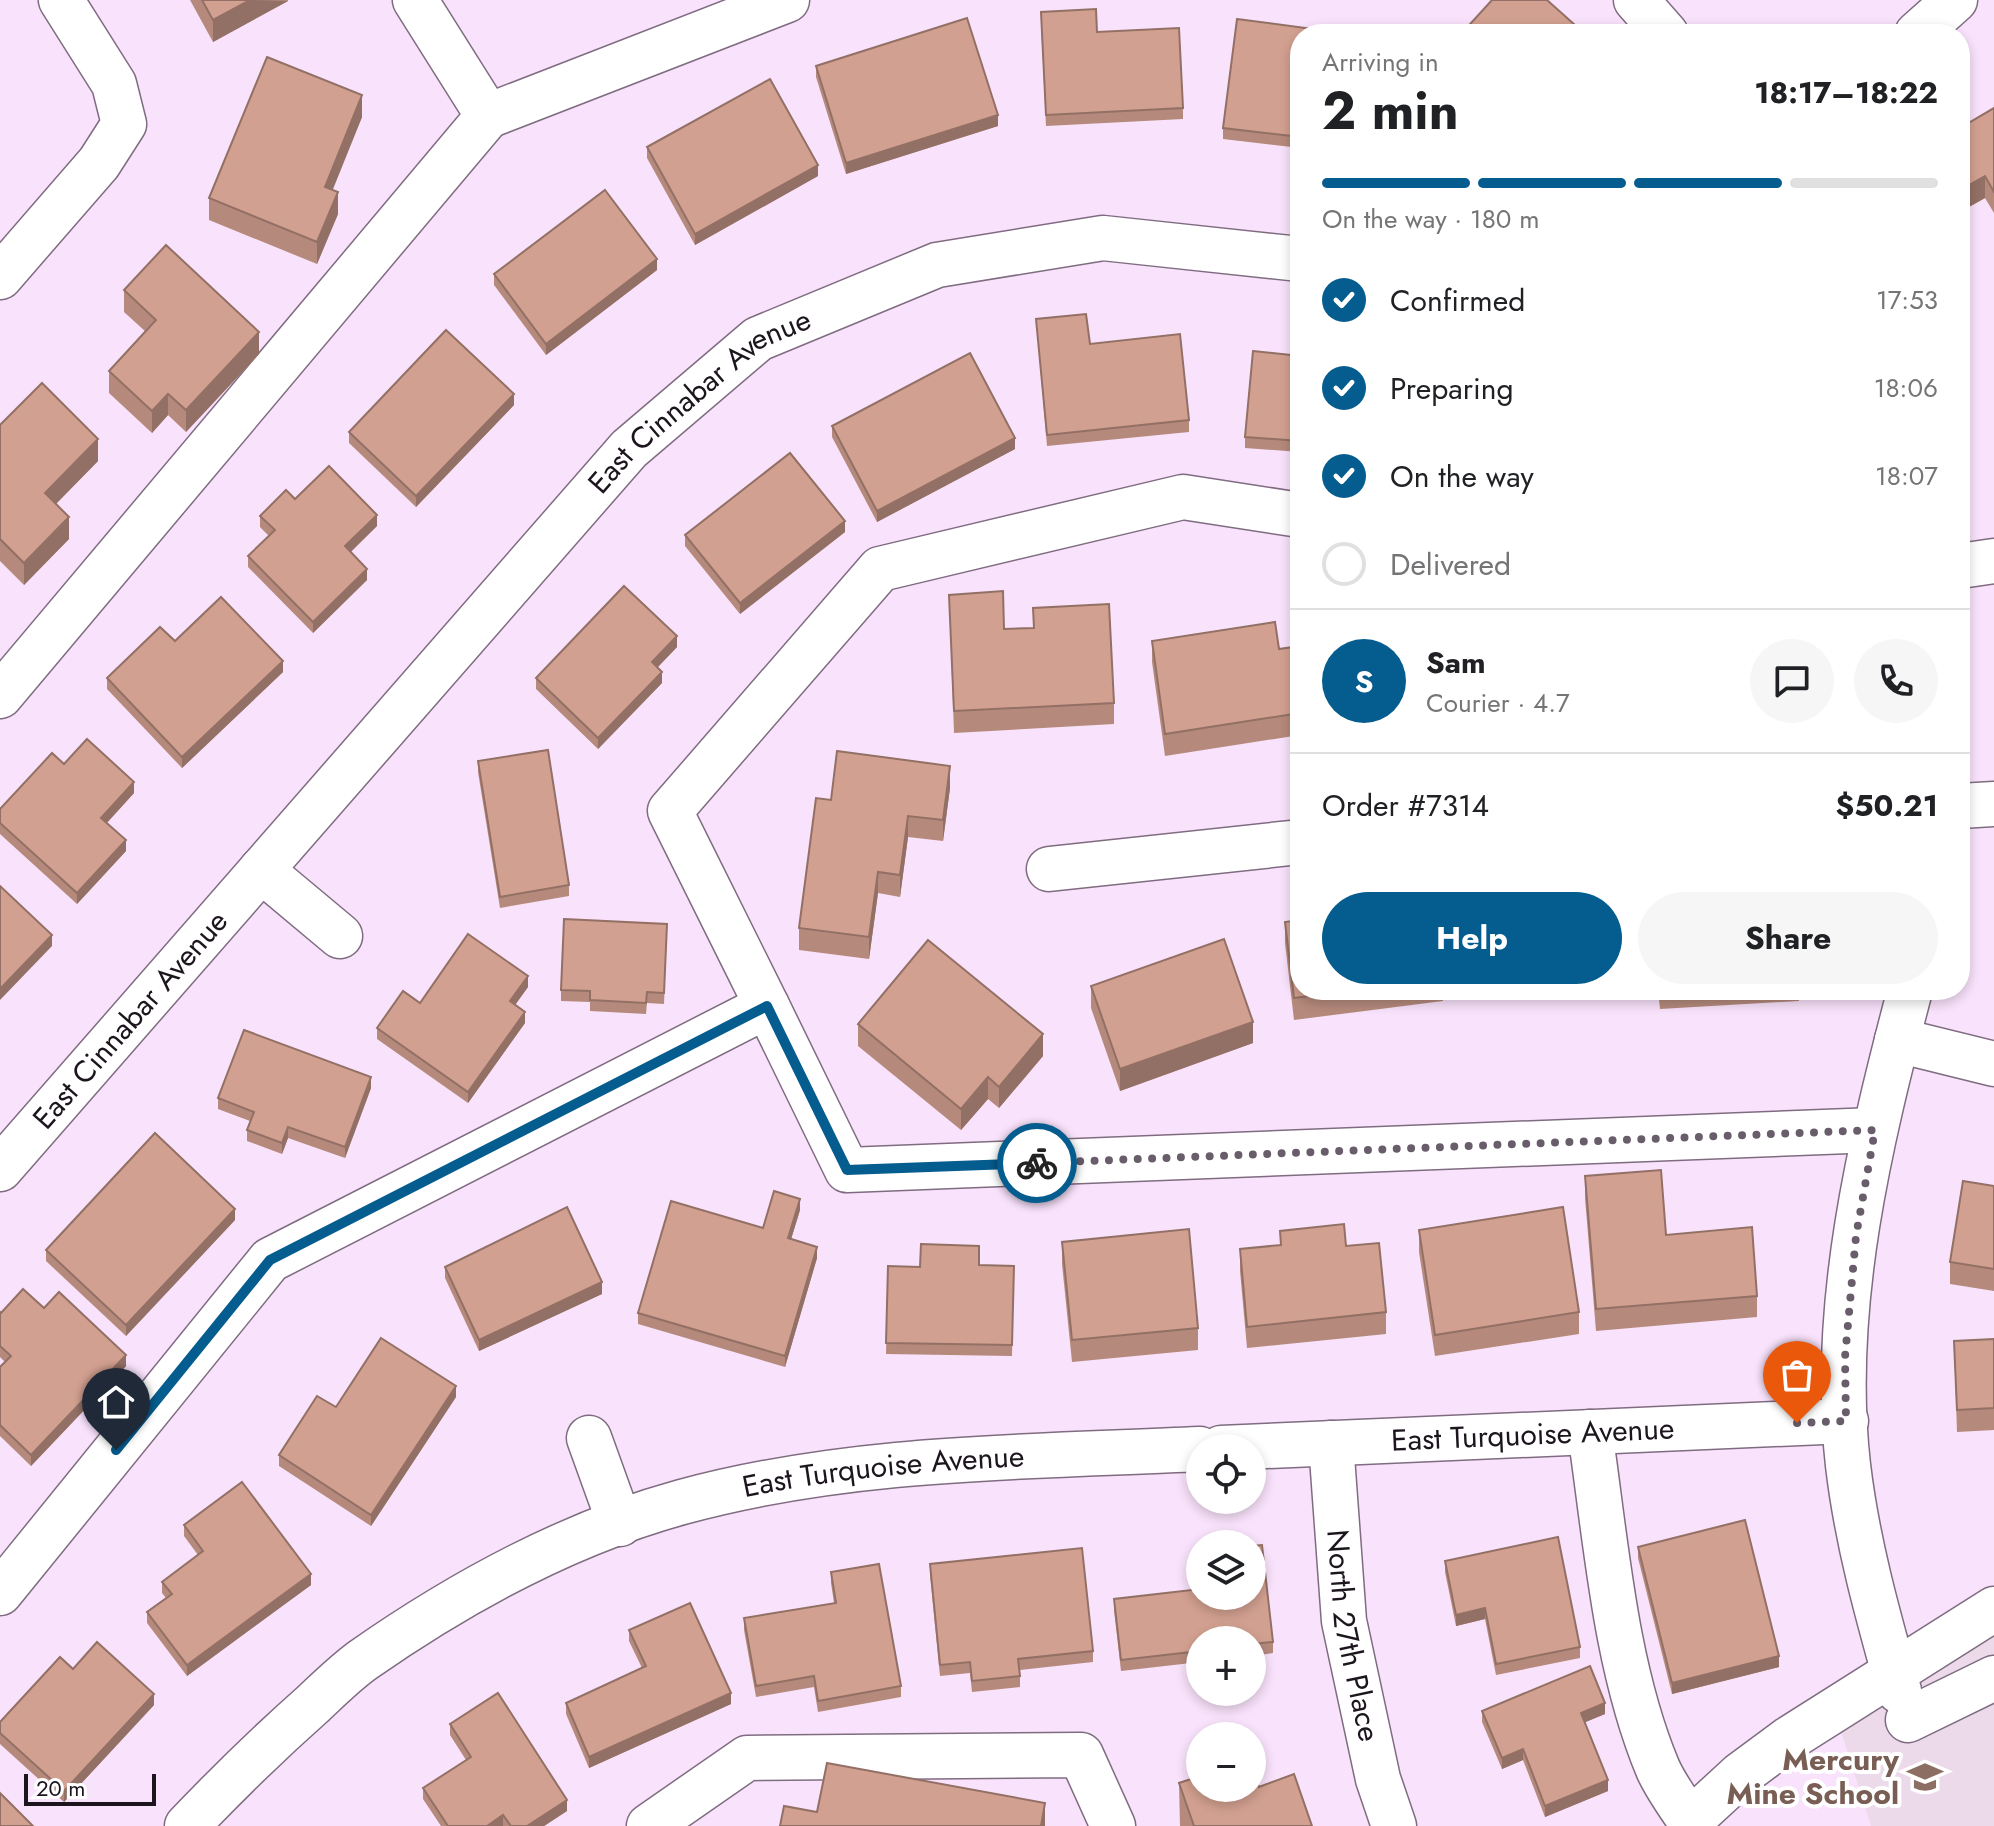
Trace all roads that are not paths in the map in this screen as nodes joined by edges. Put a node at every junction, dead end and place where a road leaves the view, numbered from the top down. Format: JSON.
{"nodes":[{"id":1,"x":61,"y":0,"type":"edge"},
{"id":2,"x":415,"y":0,"type":"edge"},
{"id":3,"x":787,"y":0,"type":"edge"},
{"id":4,"x":1636,"y":0,"type":"edge"},
{"id":5,"x":1955,"y":0,"type":"edge"},
{"id":6,"x":1657,"y":24,"type":"edge"},
{"id":7,"x":1928,"y":24,"type":"edge"},
{"id":8,"x":488,"y":116,"type":"junction"},
{"id":9,"x":1290,"y":258,"type":"edge"},
{"id":10,"x":0,"y":277,"type":"edge"},
{"id":11,"x":1290,"y":513,"type":"edge"},
{"id":12,"x":1994,"y":561,"type":"edge"},
{"id":13,"x":1970,"y":565,"type":"edge"},
{"id":14,"x":0,"y":696,"type":"edge"},
{"id":15,"x":1994,"y":804,"type":"edge"},
{"id":16,"x":1970,"y":805,"type":"edge"},
{"id":17,"x":1290,"y":843,"type":"edge"},
{"id":18,"x":1049,"y":869,"type":"dead end"},
{"id":19,"x":261,"y":870,"type":"junction"},
{"id":20,"x":340,"y":936,"type":"dead end"},
{"id":21,"x":1907,"y":1000,"type":"edge"},
{"id":22,"x":767,"y":1006,"type":"junction"},
{"id":23,"x":1897,"y":1040,"type":"junction"},
{"id":24,"x":1994,"y":1064,"type":"edge"},
{"id":25,"x":1875,"y":1130,"type":"junction"},
{"id":26,"x":0,"y":1169,"type":"edge"},
{"id":27,"x":1846,"y":1421,"type":"junction"},
{"id":28,"x":1590,"y":1432,"type":"junction"},
{"id":29,"x":589,"y":1438,"type":"dead end"},
{"id":30,"x":1331,"y":1443,"type":"junction"},
{"id":31,"x":1266,"y":1446,"type":"edge"},
{"id":32,"x":1186,"y":1450,"type":"edge"},
{"id":33,"x":620,"y":1524,"type":"junction"},
{"id":34,"x":0,"y":1593,"type":"edge"},
{"id":35,"x":1994,"y":1609,"type":"edge"},
{"id":36,"x":1994,"y":1678,"type":"edge"},
{"id":37,"x":1900,"y":1694,"type":"junction"},
{"id":38,"x":1687,"y":1824,"type":"edge"},
{"id":39,"x":187,"y":1826,"type":"edge"},
{"id":40,"x":649,"y":1826,"type":"edge"},
{"id":41,"x":1113,"y":1826,"type":"edge"},
{"id":42,"x":1394,"y":1826,"type":"edge"}],
"edges":[{"from":1,"to":10,"type":"street"},
{"from":2,"to":8,"type":"street"},
{"from":3,"to":8,"type":"street"},
{"from":4,"to":6,"type":"street"},
{"from":5,"to":7,"type":"street"},
{"from":8,"to":14,"type":"street"},
{"from":9,"to":19,"type":"street","name":"East Cinnabar Avenue"},
{"from":11,"to":22,"type":"street"},
{"from":12,"to":13,"type":"street"},
{"from":15,"to":16,"type":"street"},
{"from":17,"to":18,"type":"street"},
{"from":19,"to":20,"type":"street"},
{"from":19,"to":26,"type":"street","name":"East Cinnabar Avenue"},
{"from":21,"to":23,"type":"street"},
{"from":22,"to":25,"type":"street"},
{"from":22,"to":34,"type":"street"},
{"from":23,"to":24,"type":"street"},
{"from":23,"to":25,"type":"street"},
{"from":25,"to":27,"type":"street"},
{"from":27,"to":28,"type":"street","name":"East Turquoise Avenue"},
{"from":27,"to":37,"type":"street"},
{"from":28,"to":30,"type":"street","name":"East Turquoise Avenue"},
{"from":28,"to":38,"type":"street"},
{"from":29,"to":33,"type":"street"},
{"from":30,"to":31,"type":"street","name":"East Turquoise Avenue"},
{"from":30,"to":42,"type":"street","name":"North 27th Place"},
{"from":32,"to":33,"type":"street","name":"East Turquoise Avenue"},
{"from":33,"to":39,"type":"street","name":"East Turquoise Avenue"},
{"from":35,"to":37,"type":"street"},
{"from":36,"to":37,"type":"street"},
{"from":37,"to":38,"type":"street"},
{"from":40,"to":41,"type":"street"}]}
